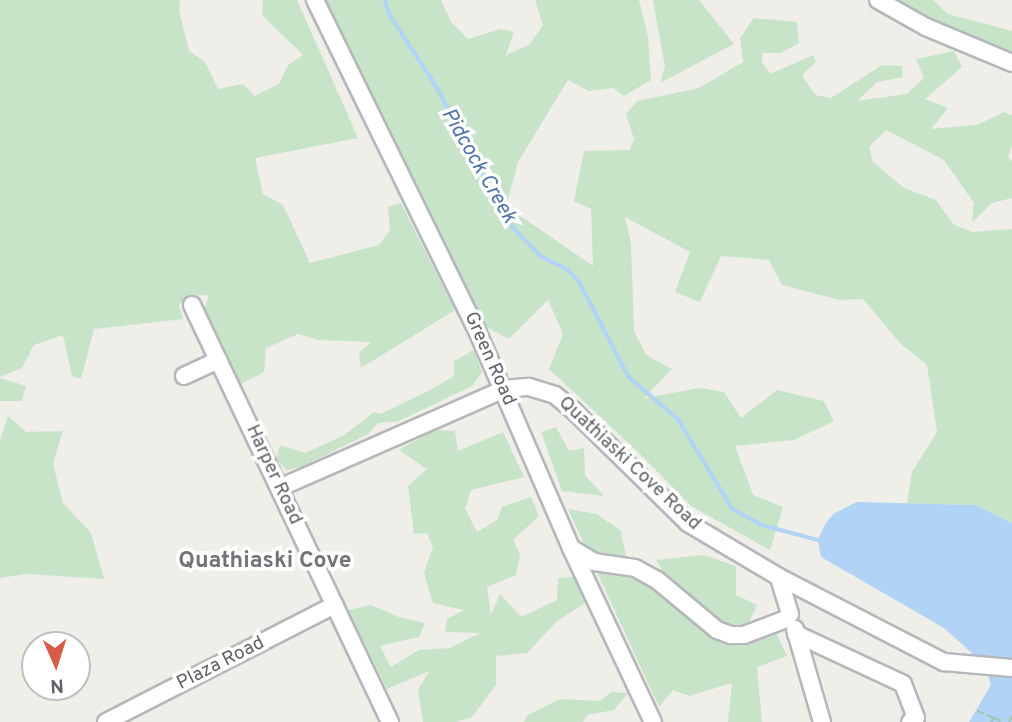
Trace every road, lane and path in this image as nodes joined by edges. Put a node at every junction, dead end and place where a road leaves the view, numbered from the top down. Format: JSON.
{"nodes":[{"id":1,"x":314,"y":0,"type":"edge"},
{"id":2,"x":878,"y":0,"type":"edge"},
{"id":3,"x":1012,"y":63,"type":"edge"},
{"id":4,"x":192,"y":305,"type":"dead end"},
{"id":5,"x":219,"y":360,"type":"junction"},
{"id":6,"x":184,"y":376,"type":"dead end"},
{"id":7,"x":503,"y":388,"type":"junction"},
{"id":8,"x":279,"y":488,"type":"junction"},
{"id":9,"x":571,"y":548,"type":"junction"},
{"id":10,"x":779,"y":577,"type":"junction"},
{"id":11,"x":335,"y":606,"type":"junction"},
{"id":12,"x":790,"y":614,"type":"junction"},
{"id":13,"x":796,"y":634,"type":"junction"},
{"id":14,"x":1012,"y":668,"type":"edge"},
{"id":15,"x":977,"y":711,"type":"dead end"},
{"id":16,"x":1012,"y":716,"type":"edge"},
{"id":17,"x":994,"y":718,"type":"junction"},
{"id":18,"x":106,"y":722,"type":"edge"},
{"id":19,"x":390,"y":722,"type":"edge"},
{"id":20,"x":653,"y":722,"type":"edge"},
{"id":21,"x":822,"y":722,"type":"edge"},
{"id":22,"x":910,"y":722,"type":"edge"},
{"id":23,"x":991,"y":722,"type":"edge"},
{"id":24,"x":1003,"y":722,"type":"edge"},
{"id":25,"x":1009,"y":722,"type":"edge"}],
"edges":[{"from":1,"to":7,"type":"street","name":"Green Road"},
{"from":2,"to":3,"type":"street"},
{"from":4,"to":5,"type":"street","name":"Harper Road"},
{"from":5,"to":6,"type":"street"},
{"from":5,"to":8,"type":"street","name":"Harper Road"},
{"from":7,"to":8,"type":"street","name":"Quathiaski Cove Road"},
{"from":7,"to":9,"type":"street","name":"Green Road"},
{"from":7,"to":10,"type":"street","name":"Quathiaski Cove Road"},
{"from":8,"to":11,"type":"street","name":"Harper Road"},
{"from":9,"to":12,"type":"street"},
{"from":9,"to":20,"type":"street","name":"Green Road"},
{"from":10,"to":12,"type":"street"},
{"from":10,"to":14,"type":"street","name":"Quathiaski Cove Road"},
{"from":11,"to":18,"type":"street","name":"Plaza Road"},
{"from":11,"to":19,"type":"street","name":"Harper Road"},
{"from":12,"to":13,"type":"street"},
{"from":13,"to":21,"type":"street"},
{"from":13,"to":22,"type":"street"},
{"from":15,"to":17,"type":"path"},
{"from":16,"to":25,"type":"path"},
{"from":17,"to":23,"type":"path"},
{"from":17,"to":24,"type":"path"}]}
